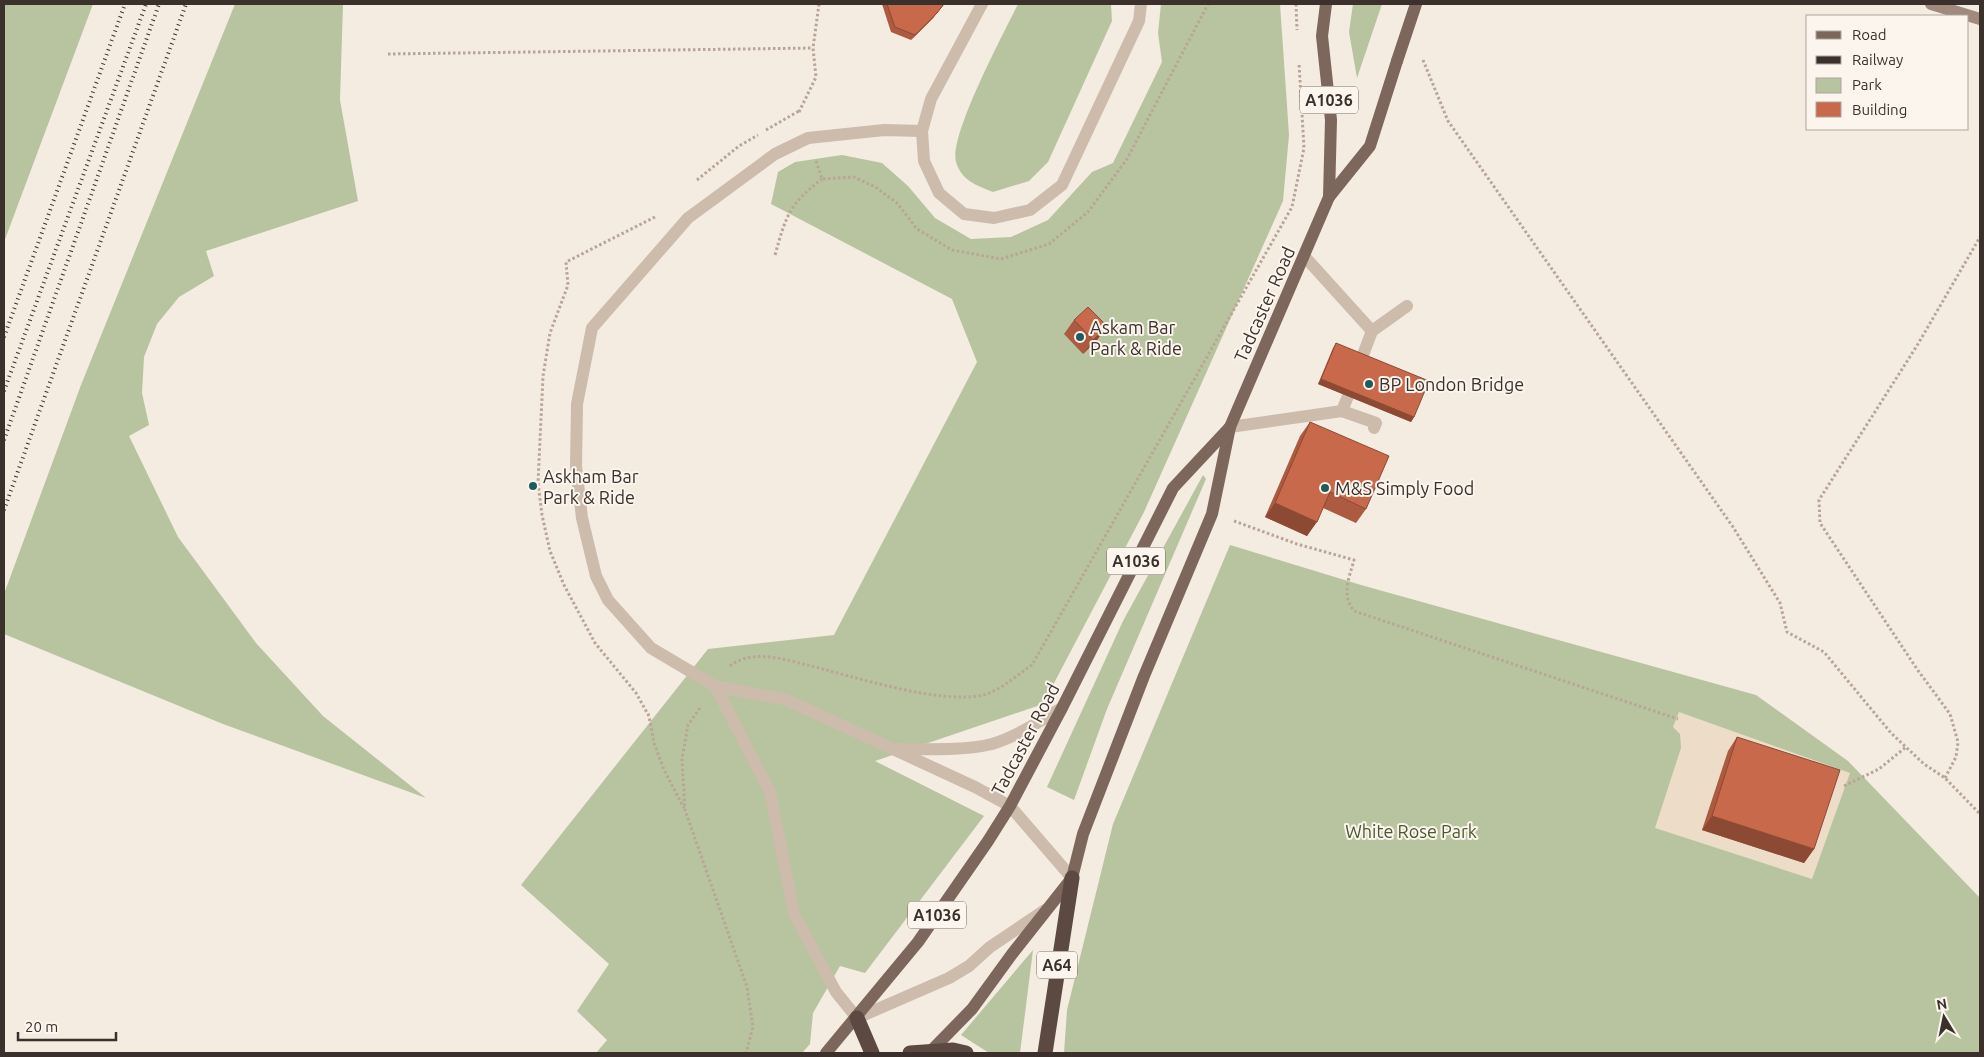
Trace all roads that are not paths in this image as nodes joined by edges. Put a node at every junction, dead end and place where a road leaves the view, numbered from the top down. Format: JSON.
{"nodes":[{"id":1,"x":982,"y":4,"type":"edge"},
{"id":2,"x":1141,"y":4,"type":"edge"},
{"id":3,"x":1326,"y":4,"type":"edge"},
{"id":4,"x":1416,"y":4,"type":"edge"},
{"id":5,"x":1931,"y":4,"type":"edge"},
{"id":6,"x":1967,"y":15,"type":"edge"},
{"id":7,"x":922,"y":131,"type":"junction"},
{"id":8,"x":1330,"y":196,"type":"junction"},
{"id":9,"x":1304,"y":257,"type":"junction"},
{"id":10,"x":1407,"y":306,"type":"dead end"},
{"id":11,"x":1372,"y":331,"type":"junction"},
{"id":12,"x":1362,"y":360,"type":"edge"},
{"id":13,"x":1348,"y":396,"type":"edge"},
{"id":14,"x":1342,"y":411,"type":"junction"},
{"id":15,"x":1230,"y":427,"type":"junction"},
{"id":16,"x":1374,"y":428,"type":"dead end"},
{"id":17,"x":715,"y":686,"type":"junction"},
{"id":18,"x":1062,"y":708,"type":"junction"},
{"id":19,"x":893,"y":749,"type":"junction"},
{"id":20,"x":1010,"y":806,"type":"junction"},
{"id":21,"x":1072,"y":878,"type":"junction"},
{"id":22,"x":1051,"y":906,"type":"junction"},
{"id":23,"x":857,"y":1018,"type":"junction"},
{"id":24,"x":930,"y":1052,"type":"edge"},
{"id":25,"x":826,"y":1053,"type":"edge"},
{"id":26,"x":872,"y":1053,"type":"edge"},
{"id":27,"x":910,"y":1053,"type":"edge"},
{"id":28,"x":966,"y":1053,"type":"edge"},
{"id":29,"x":1045,"y":1053,"type":"edge"}],
"edges":[{"from":1,"to":7,"type":"lane"},
{"from":2,"to":7,"type":"lane"},
{"from":3,"to":8,"type":"main road","name":"Tadcaster Road","number":"A1036"},
{"from":4,"to":8,"type":"main road","name":"Tadcaster Road","number":"A1036","bridge":true},
{"from":5,"to":6,"type":"street"},
{"from":7,"to":17,"type":"lane"},
{"from":8,"to":9,"type":"main road","name":"Tadcaster Road","number":"A1036"},
{"from":9,"to":11,"type":"lane"},
{"from":9,"to":15,"type":"main road","name":"Tadcaster Road","number":"A1036"},
{"from":10,"to":11,"type":"lane"},
{"from":11,"to":12,"type":"lane"},
{"from":13,"to":14,"type":"lane"},
{"from":14,"to":15,"type":"lane"},
{"from":14,"to":16,"type":"lane"},
{"from":15,"to":18,"type":"main road","name":"Tadcaster Road","number":"A1036"},
{"from":15,"to":21,"type":"main road","name":"Tadcaster Road","number":"A1036"},
{"from":17,"to":19,"type":"lane"},
{"from":17,"to":23,"type":"lane"},
{"from":18,"to":19,"type":"lane"},
{"from":18,"to":20,"type":"main road","name":"Tadcaster Road","number":"A1036"},
{"from":19,"to":20,"type":"lane"},
{"from":20,"to":21,"type":"lane"},
{"from":20,"to":23,"type":"main road","name":"Tadcaster Road","number":"A1036"},
{"from":21,"to":22,"type":"main road","name":"Tadcaster Road","number":"A1036"},
{"from":21,"to":29,"type":"highway","number":"A64"},
{"from":22,"to":23,"type":"lane"},
{"from":22,"to":24,"type":"main road","name":"Tadcaster Road","number":"A1036"},
{"from":23,"to":25,"type":"main road","name":"Tadcaster Road","number":"A1036"},
{"from":23,"to":26,"type":"highway"},
{"from":24,"to":27,"type":"highway"},
{"from":24,"to":28,"type":"highway"}]}
